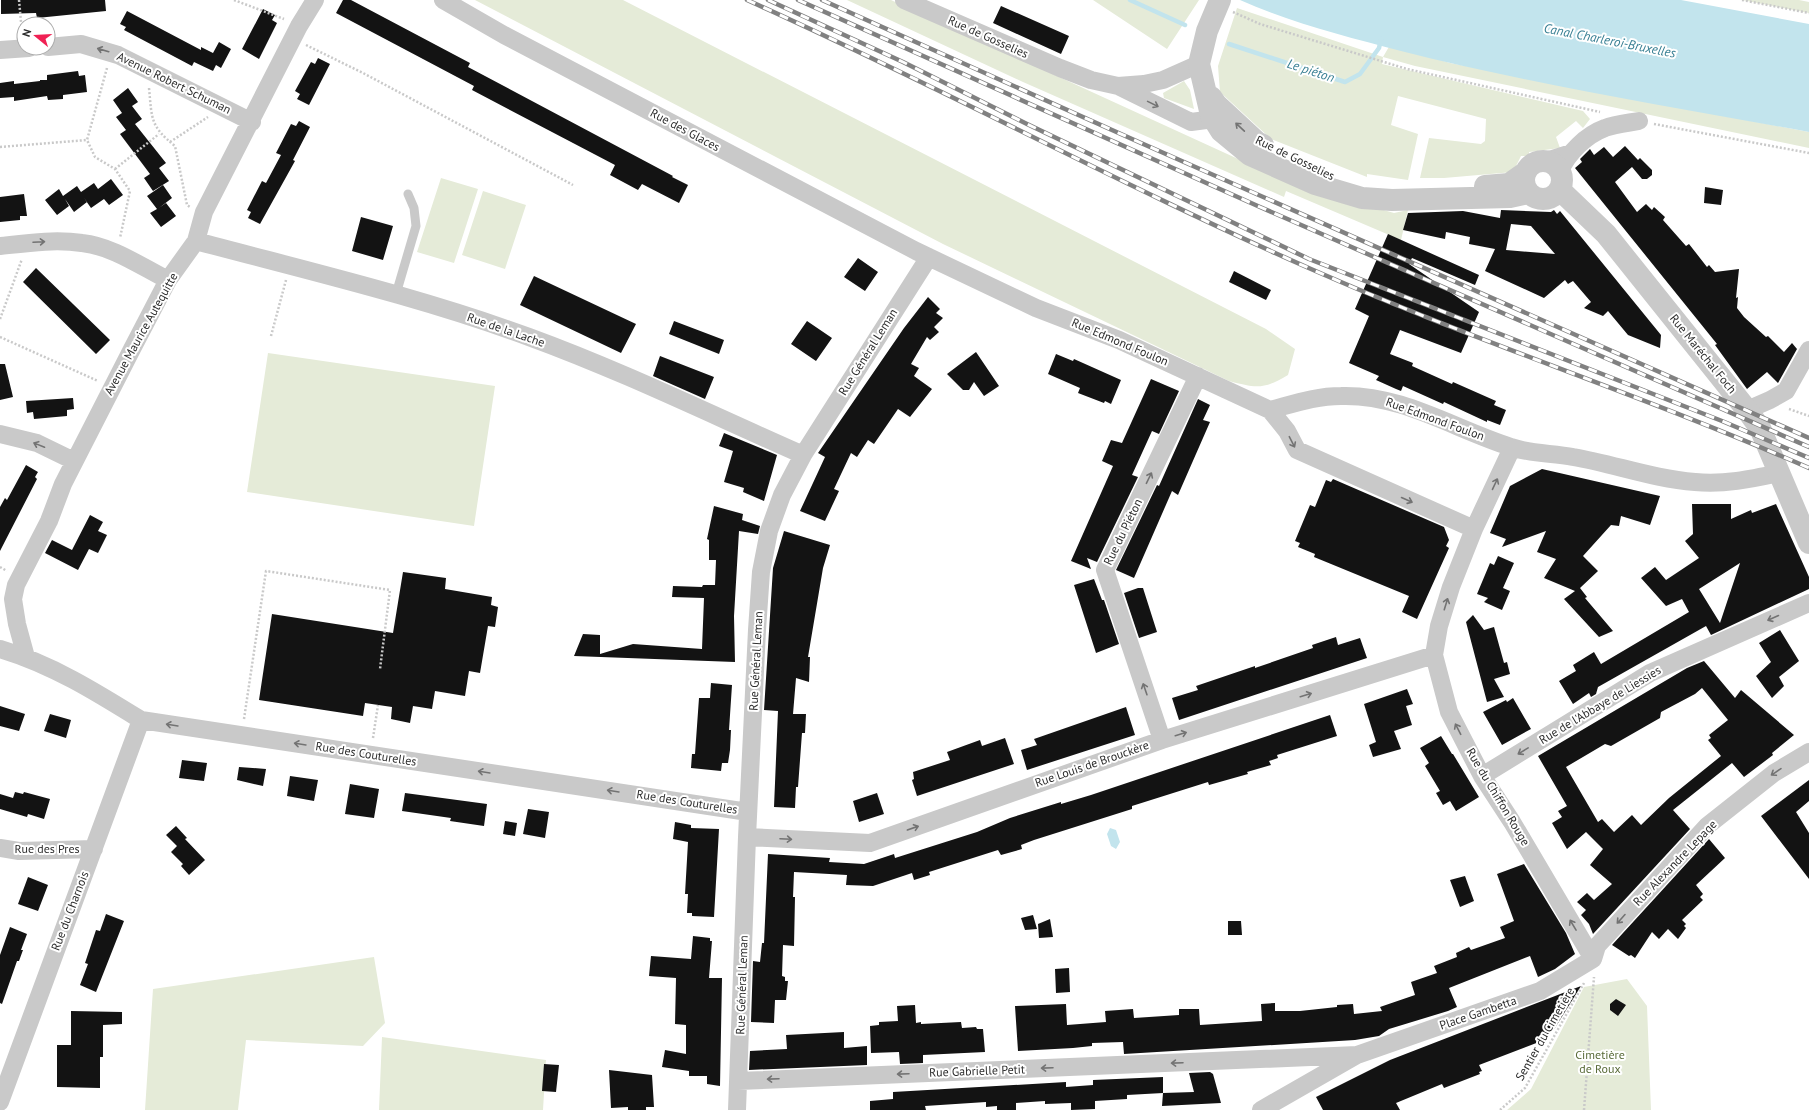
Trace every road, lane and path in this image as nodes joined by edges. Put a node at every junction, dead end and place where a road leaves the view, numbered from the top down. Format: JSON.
{"nodes":[{"id":1,"x":19,"y":0,"type":"edge"},
{"id":2,"x":234,"y":0,"type":"edge"},
{"id":3,"x":315,"y":0,"type":"edge"},
{"id":4,"x":443,"y":0,"type":"edge"},
{"id":5,"x":904,"y":0,"type":"edge"},
{"id":6,"x":1742,"y":0,"type":"edge"},
{"id":7,"x":1224,"y":4,"type":"edge"},
{"id":8,"x":1809,"y":13,"type":"edge"},
{"id":9,"x":21,"y":16,"type":"edge"},
{"id":10,"x":296,"y":32,"type":"junction"},
{"id":11,"x":56,"y":46,"type":"edge"},
{"id":12,"x":16,"y":49,"type":"edge"},
{"id":13,"x":0,"y":50,"type":"edge"},
{"id":14,"x":111,"y":53,"type":"junction"},
{"id":15,"x":153,"y":72,"type":"junction"},
{"id":16,"x":1201,"y":74,"type":"junction"},
{"id":17,"x":1118,"y":86,"type":"junction"},
{"id":18,"x":219,"y":105,"type":"junction"},
{"id":19,"x":1603,"y":113,"type":"dead end"},
{"id":20,"x":1212,"y":117,"type":"junction"},
{"id":21,"x":1639,"y":121,"type":"joint"},
{"id":22,"x":252,"y":122,"type":"junction"},
{"id":23,"x":159,"y":134,"type":"junction"},
{"id":24,"x":87,"y":140,"type":"junction"},
{"id":25,"x":170,"y":142,"type":"junction"},
{"id":26,"x":0,"y":147,"type":"edge"},
{"id":27,"x":1809,"y":154,"type":"edge"},
{"id":28,"x":115,"y":169,"type":"junction"},
{"id":29,"x":1559,"y":169,"type":"junction"},
{"id":30,"x":1527,"y":182,"type":"junction"},
{"id":31,"x":573,"y":185,"type":"dead end"},
{"id":32,"x":408,"y":194,"type":"dead end"},
{"id":33,"x":203,"y":217,"type":"junction"},
{"id":34,"x":196,"y":241,"type":"junction"},
{"id":35,"x":27,"y":243,"type":"junction"},
{"id":36,"x":0,"y":246,"type":"edge"},
{"id":37,"x":116,"y":254,"type":"junction"},
{"id":38,"x":929,"y":257,"type":"junction"},
{"id":39,"x":290,"y":266,"type":"junction"},
{"id":40,"x":168,"y":280,"type":"junction"},
{"id":41,"x":396,"y":294,"type":"junction"},
{"id":42,"x":0,"y":319,"type":"edge"},
{"id":43,"x":271,"y":336,"type":"dead end"},
{"id":44,"x":0,"y":337,"type":"edge"},
{"id":45,"x":1809,"y":350,"type":"edge"},
{"id":46,"x":1198,"y":376,"type":"junction"},
{"id":47,"x":112,"y":388,"type":"junction"},
{"id":48,"x":1270,"y":410,"type":"junction"},
{"id":49,"x":1747,"y":410,"type":"junction"},
{"id":50,"x":0,"y":434,"type":"edge"},
{"id":51,"x":1512,"y":448,"type":"junction"},
{"id":52,"x":803,"y":455,"type":"junction"},
{"id":53,"x":74,"y":461,"type":"junction"},
{"id":54,"x":1779,"y":473,"type":"junction"},
{"id":55,"x":1474,"y":529,"type":"junction"},
{"id":56,"x":1809,"y":543,"type":"edge"},
{"id":57,"x":7,"y":602,"type":"edge"},
{"id":58,"x":1809,"y":603,"type":"edge"},
{"id":59,"x":0,"y":649,"type":"edge"},
{"id":60,"x":1434,"y":656,"type":"junction"},
{"id":61,"x":26,"y":657,"type":"junction"},
{"id":62,"x":380,"y":669,"type":"dead end"},
{"id":63,"x":378,"y":705,"type":"dead end"},
{"id":64,"x":141,"y":720,"type":"junction"},
{"id":65,"x":242,"y":735,"type":"junction"},
{"id":66,"x":1162,"y":740,"type":"junction"},
{"id":67,"x":1809,"y":752,"type":"edge"},
{"id":68,"x":370,"y":755,"type":"junction"},
{"id":69,"x":1482,"y":776,"type":"junction"},
{"id":70,"x":748,"y":812,"type":"junction"},
{"id":71,"x":747,"y":837,"type":"junction"},
{"id":72,"x":0,"y":848,"type":"edge"},
{"id":73,"x":94,"y":849,"type":"junction"},
{"id":74,"x":1594,"y":966,"type":"junction"},
{"id":75,"x":1357,"y":1055,"type":"junction"},
{"id":76,"x":1216,"y":1061,"type":"joint"},
{"id":77,"x":738,"y":1081,"type":"junction"},
{"id":78,"x":0,"y":1102,"type":"edge"},
{"id":79,"x":737,"y":1110,"type":"edge"},
{"id":80,"x":1261,"y":1110,"type":"edge"},
{"id":81,"x":1500,"y":1110,"type":"edge"},
{"id":82,"x":1584,"y":1110,"type":"edge"}],
"edges":[{"from":1,"to":9,"type":"path"},
{"from":2,"to":10,"type":"path"},
{"from":3,"to":10,"type":"street","name":"Avenue Maurice Autequitte"},
{"from":4,"to":38,"type":"street","name":"Rue des Glaces"},
{"from":5,"to":17,"type":"street","name":"Rue de Gosselies"},
{"from":6,"to":8,"type":"path"},
{"from":7,"to":16,"type":"street"},
{"from":7,"to":19,"type":"path"},
{"from":10,"to":22,"type":"street","name":"Avenue Maurice Autequitte"},
{"from":10,"to":31,"type":"path"},
{"from":14,"to":11,"type":"street","name":"Avenue Robert Schuman","one_way":true},
{"from":12,"to":13,"type":"street"},
{"from":14,"to":15,"type":"street","name":"Avenue Robert Schuman"},
{"from":14,"to":24,"type":"path"},
{"from":15,"to":18,"type":"street","name":"Avenue Robert Schuman"},
{"from":15,"to":23,"type":"path"},
{"from":16,"to":17,"type":"street","name":"Rue de Gosselies"},
{"from":16,"to":20,"type":"street","name":"Rue de Gosselies"},
{"from":30,"to":16,"type":"street","name":"Rue de Gosselies","one_way":true},
{"from":17,"to":20,"type":"street","name":"Rue de Gosselies","one_way":true},
{"from":18,"to":22,"type":"street","name":"Avenue Robert Schuman"},
{"from":18,"to":25,"type":"path"},
{"from":20,"to":30,"type":"street","name":"Rue de Gosselies"},
{"from":21,"to":27,"type":"path"},
{"from":21,"to":29,"type":"street"},
{"from":22,"to":33,"type":"street","name":"Avenue Maurice Autequitte"},
{"from":23,"to":25,"type":"path"},
{"from":23,"to":28,"type":"path"},
{"from":24,"to":26,"type":"path"},
{"from":24,"to":28,"type":"path"},
{"from":25,"to":33,"type":"path"},
{"from":28,"to":37,"type":"path"},
{"from":29,"to":30,"type":"street"},
{"from":29,"to":30,"type":"street"},
{"from":29,"to":49,"type":"street","name":"Rue Maréchal Foch"},
{"from":32,"to":41,"type":"lane"},
{"from":33,"to":34,"type":"street","name":"Avenue Maurice Autequitte"},
{"from":34,"to":39,"type":"street","name":"Rue de la Lache"},
{"from":34,"to":40,"type":"street","name":"Avenue Maurice Autequitte"},
{"from":35,"to":36,"type":"street"},
{"from":35,"to":37,"type":"street","one_way":true},
{"from":35,"to":42,"type":"path"},
{"from":37,"to":40,"type":"street"},
{"from":38,"to":46,"type":"street","name":"Rue Edmond Foulon"},
{"from":38,"to":52,"type":"street","name":"Rue Général Leman"},
{"from":39,"to":41,"type":"street","name":"Rue de la Lache"},
{"from":39,"to":43,"type":"path"},
{"from":40,"to":47,"type":"street","name":"Avenue Maurice Autequitte"},
{"from":41,"to":52,"type":"street","name":"Rue de la Lache"},
{"from":44,"to":47,"type":"path"},
{"from":45,"to":49,"type":"street"},
{"from":46,"to":48,"type":"street","name":"Rue Edmond Foulon"},
{"from":66,"to":46,"type":"street","name":"Rue du Piéton","one_way":true},
{"from":47,"to":53,"type":"street","name":"Avenue Maurice Autequitte"},
{"from":48,"to":51,"type":"street","name":"Rue Edmond Foulon"},
{"from":48,"to":55,"type":"street","one_way":true},
{"from":49,"to":54,"type":"street","name":"Rue Maréchal Foch"},
{"from":53,"to":50,"type":"street","one_way":true},
{"from":51,"to":54,"type":"street","name":"Rue Edmond Foulon"},
{"from":55,"to":51,"type":"street","name":"Rue du Chiffon Rouge","one_way":true},
{"from":52,"to":70,"type":"street","name":"Rue Général Leman"},
{"from":53,"to":57,"type":"street","name":"Avenue Maurice Autequitte"},
{"from":54,"to":56,"type":"street","name":"Rue Maréchal Foch"},
{"from":60,"to":55,"type":"street","name":"Rue du Chiffon Rouge","one_way":true},
{"from":57,"to":61,"type":"street","name":"Avenue Maurice Autequitte"},
{"from":58,"to":69,"type":"street","name":"Rue de l'Abbaye de Liessies","one_way":true},
{"from":59,"to":61,"type":"street","name":"Rue des Couturelles"},
{"from":66,"to":60,"type":"street","name":"Rue Louis de Brouckère","one_way":true},
{"from":69,"to":60,"type":"street","name":"Rue du Chiffon Rouge","one_way":true},
{"from":61,"to":64,"type":"street","name":"Rue des Couturelles"},
{"from":62,"to":65,"type":"path"},
{"from":63,"to":68,"type":"path"},
{"from":65,"to":64,"type":"street","name":"Rue des Couturelles","one_way":true},
{"from":64,"to":73,"type":"street","name":"Rue du Charnois"},
{"from":68,"to":65,"type":"street","name":"Rue des Couturelles","one_way":true},
{"from":71,"to":66,"type":"street","name":"Rue Louis de Brouckère","one_way":true},
{"from":67,"to":74,"type":"street","name":"Rue Alexandre Lepage","one_way":true},
{"from":70,"to":68,"type":"street","name":"Rue des Couturelles","one_way":true},
{"from":74,"to":69,"type":"street","name":"Rue du Chiffon Rouge","one_way":true},
{"from":70,"to":71,"type":"street","name":"Rue Général Leman"},
{"from":71,"to":77,"type":"street","name":"Rue Général Leman"},
{"from":72,"to":73,"type":"street","name":"Rue des Pres"},
{"from":73,"to":78,"type":"street","name":"Rue du Charnois"},
{"from":74,"to":75,"type":"street","name":"Place Gambetta"},
{"from":74,"to":81,"type":"path","name":"Sentier du Cimetière"},
{"from":74,"to":82,"type":"path"},
{"from":75,"to":76,"type":"street","name":"Place Gambetta"},
{"from":75,"to":80,"type":"street","name":"Place Gambetta"},
{"from":76,"to":77,"type":"street","name":"Rue Gabrielle Petit","one_way":true},
{"from":77,"to":79,"type":"street","name":"Rue Général Leman"}]}
